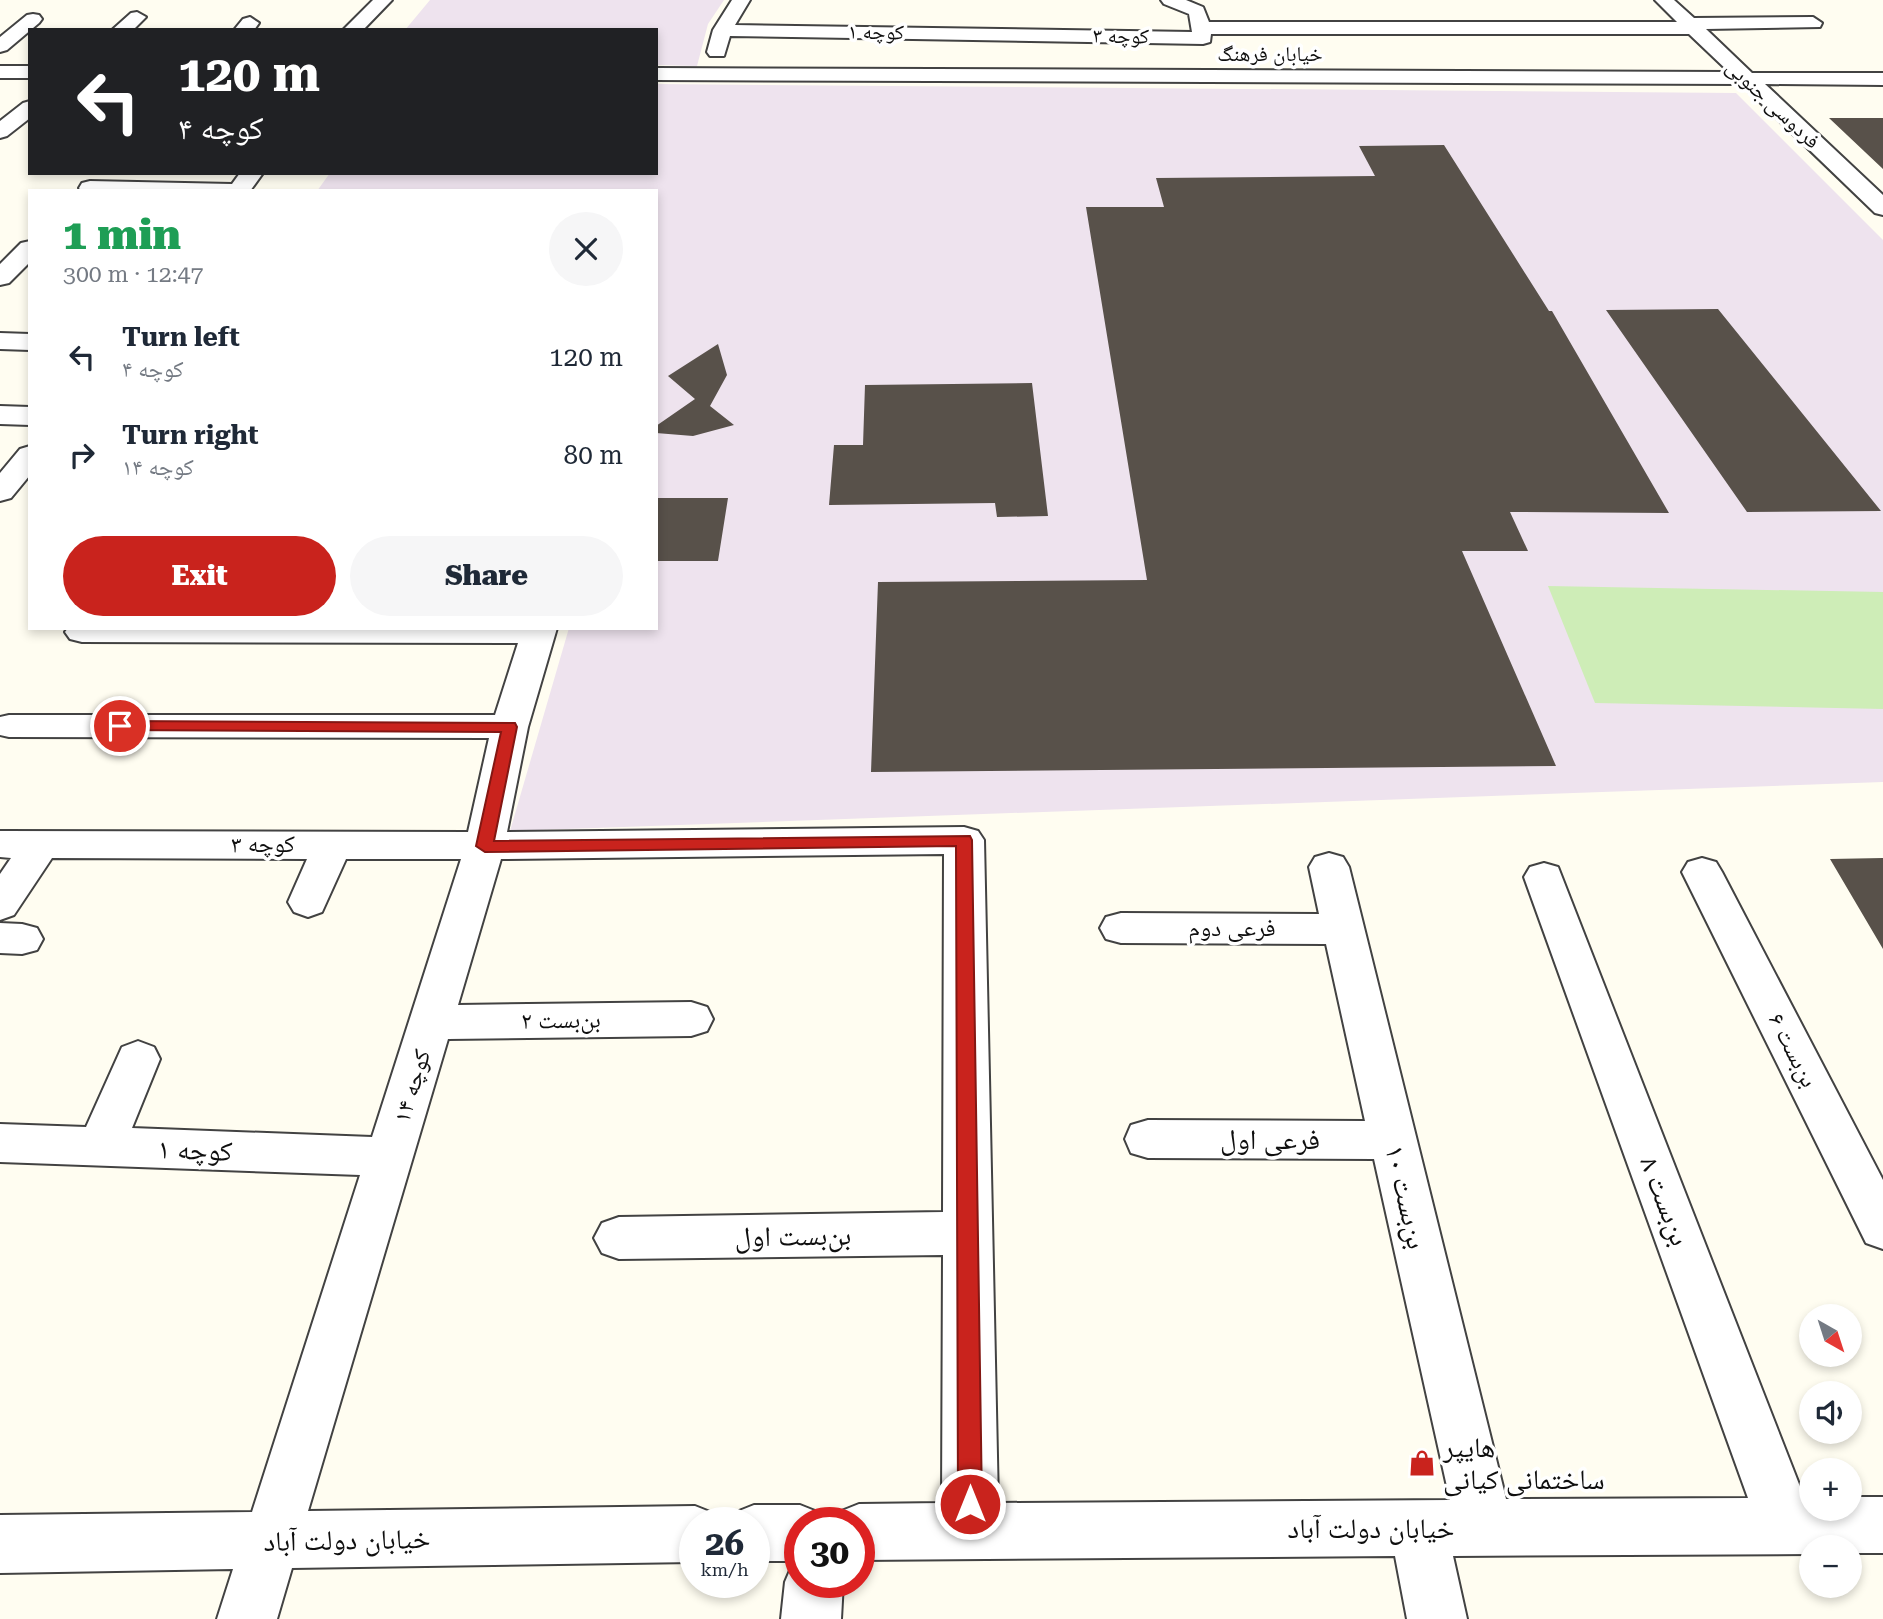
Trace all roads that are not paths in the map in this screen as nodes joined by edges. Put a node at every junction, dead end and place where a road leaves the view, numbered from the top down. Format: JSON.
{"nodes":[{"id":1,"x":383,"y":0,"type":"edge"},
{"id":2,"x":741,"y":0,"type":"edge"},
{"id":3,"x":1170,"y":0,"type":"edge"},
{"id":4,"x":1664,"y":0,"type":"edge"},
{"id":5,"x":1535,"y":9,"type":"dead end"},
{"id":6,"x":957,"y":14,"type":"dead end"},
{"id":7,"x":1030,"y":14,"type":"dead end"},
{"id":8,"x":137,"y":17,"type":"dead end"},
{"id":9,"x":33,"y":19,"type":"dead end"},
{"id":10,"x":1813,"y":23,"type":"dead end"},
{"id":11,"x":1690,"y":26,"type":"junction"},
{"id":12,"x":123,"y":28,"type":"edge"},
{"id":13,"x":354,"y":28,"type":"edge"},
{"id":14,"x":1201,"y":28,"type":"junction"},
{"id":15,"x":1550,"y":28,"type":"junction"},
{"id":16,"x":722,"y":30,"type":"junction"},
{"id":17,"x":955,"y":34,"type":"junction"},
{"id":18,"x":1029,"y":35,"type":"junction"},
{"id":19,"x":0,"y":47,"type":"edge"},
{"id":20,"x":0,"y":72,"type":"edge"},
{"id":21,"x":28,"y":72,"type":"edge"},
{"id":22,"x":658,"y":74,"type":"edge"},
{"id":23,"x":712,"y":75,"type":"junction"},
{"id":24,"x":1745,"y":79,"type":"junction"},
{"id":25,"x":1883,"y":79,"type":"edge"},
{"id":26,"x":28,"y":109,"type":"edge"},
{"id":27,"x":0,"y":132,"type":"edge"},
{"id":28,"x":250,"y":175,"type":"edge"},
{"id":29,"x":94,"y":184,"type":"edge"},
{"id":30,"x":197,"y":189,"type":"edge"},
{"id":31,"x":240,"y":189,"type":"edge"},
{"id":32,"x":1883,"y":208,"type":"edge"},
{"id":33,"x":28,"y":250,"type":"edge"},
{"id":34,"x":0,"y":278,"type":"edge"},
{"id":35,"x":0,"y":341,"type":"edge"},
{"id":36,"x":28,"y":342,"type":"edge"},
{"id":37,"x":0,"y":415,"type":"edge"},
{"id":38,"x":28,"y":416,"type":"edge"},
{"id":39,"x":540,"y":631,"type":"edge"},
{"id":40,"x":82,"y":632,"type":"dead end"},
{"id":41,"x":9,"y":726,"type":"dead end"},
{"id":42,"x":510,"y":727,"type":"junction"},
{"id":43,"x":0,"y":844,"type":"edge"},
{"id":44,"x":41,"y":844,"type":"junction"},
{"id":45,"x":333,"y":844,"type":"junction"},
{"id":46,"x":485,"y":846,"type":"junction"},
{"id":47,"x":1329,"y":867,"type":"dead end"},
{"id":48,"x":1702,"y":872,"type":"dead end"},
{"id":49,"x":1544,"y":877,"type":"dead end"},
{"id":50,"x":308,"y":902,"type":"dead end"},
{"id":51,"x":0,"y":905,"type":"edge"},
{"id":52,"x":1121,"y":928,"type":"dead end"},
{"id":53,"x":1343,"y":929,"type":"junction"},
{"id":54,"x":691,"y":1019,"type":"dead end"},
{"id":55,"x":431,"y":1022,"type":"junction"},
{"id":56,"x":138,"y":1059,"type":"dead end"},
{"id":57,"x":1148,"y":1139,"type":"dead end"},
{"id":58,"x":1393,"y":1140,"type":"junction"},
{"id":59,"x":0,"y":1143,"type":"edge"},
{"id":60,"x":101,"y":1146,"type":"junction"},
{"id":61,"x":390,"y":1157,"type":"junction"},
{"id":62,"x":1883,"y":1228,"type":"edge"},
{"id":63,"x":968,"y":1233,"type":"junction"},
{"id":64,"x":619,"y":1238,"type":"dead end"},
{"id":65,"x":1786,"y":1525,"type":"junction"},
{"id":66,"x":1883,"y":1525,"type":"edge"},
{"id":67,"x":1484,"y":1527,"type":"junction"},
{"id":68,"x":1418,"y":1528,"type":"junction"},
{"id":69,"x":970,"y":1531,"type":"junction"},
{"id":70,"x":875,"y":1532,"type":"edge"},
{"id":71,"x":679,"y":1534,"type":"edge"},
{"id":72,"x":272,"y":1541,"type":"junction"},
{"id":73,"x":0,"y":1544,"type":"edge"},
{"id":74,"x":813,"y":1598,"type":"edge"},
{"id":75,"x":247,"y":1619,"type":"edge"},
{"id":76,"x":811,"y":1619,"type":"edge"},
{"id":77,"x":1437,"y":1619,"type":"edge"}],
"edges":[{"from":1,"to":13,"type":"street"},
{"from":2,"to":16,"type":"street"},
{"from":3,"to":14,"type":"street"},
{"from":4,"to":11,"type":"street","name":"فردوسی جنوبی"},
{"from":5,"to":15,"type":"street"},
{"from":6,"to":17,"type":"street"},
{"from":7,"to":18,"type":"street"},
{"from":8,"to":12,"type":"street"},
{"from":9,"to":19,"type":"street"},
{"from":10,"to":11,"type":"street"},
{"from":11,"to":15,"type":"street"},
{"from":11,"to":24,"type":"street","name":"فردوسی جنوبی"},
{"from":14,"to":15,"type":"street"},
{"from":14,"to":18,"type":"street","name":"کوچه ۳"},
{"from":16,"to":17,"type":"street","name":"کوچه ۱"},
{"from":16,"to":23,"type":"street"},
{"from":17,"to":18,"type":"street","name":"کوچه ۱"},
{"from":20,"to":21,"type":"street"},
{"from":22,"to":23,"type":"street","name":"خیابان فرهنگ"},
{"from":23,"to":24,"type":"street","name":"خیابان فرهنگ"},
{"from":24,"to":25,"type":"street","name":"خیابان فرهنگ"},
{"from":24,"to":32,"type":"street","name":"فردوسی جنوبی"},
{"from":26,"to":27,"type":"street"},
{"from":28,"to":31,"type":"street"},
{"from":29,"to":30,"type":"street"},
{"from":33,"to":34,"type":"street"},
{"from":35,"to":36,"type":"street"},
{"from":37,"to":38,"type":"street"},
{"from":39,"to":40,"type":"street"},
{"from":39,"to":42,"type":"street","name":"کوچه ۱۴"},
{"from":41,"to":42,"type":"street"},
{"from":42,"to":46,"type":"street","name":"کوچه ۱۴"},
{"from":43,"to":44,"type":"street","name":"کوچه ۳"},
{"from":44,"to":45,"type":"street","name":"کوچه ۳"},
{"from":44,"to":51,"type":"street"},
{"from":45,"to":46,"type":"street","name":"کوچه ۳"},
{"from":45,"to":50,"type":"street"},
{"from":46,"to":55,"type":"street","name":"کوچه ۱۴"},
{"from":46,"to":63,"type":"street","name":"کوچه ۳"},
{"from":47,"to":53,"type":"street","name":"بن‌بست ۱۰"},
{"from":48,"to":62,"type":"street","name":"بن‌بست ۶"},
{"from":49,"to":65,"type":"street","name":"بن‌بست ۸"},
{"from":52,"to":53,"type":"street","name":"فرعی دوم"},
{"from":53,"to":58,"type":"street","name":"بن‌بست ۱۰"},
{"from":54,"to":55,"type":"street","name":"بن‌بست ۲"},
{"from":55,"to":61,"type":"street","name":"کوچه ۱۴"},
{"from":56,"to":60,"type":"street"},
{"from":57,"to":58,"type":"street","name":"فرعی اول"},
{"from":58,"to":67,"type":"street","name":"بن‌بست ۱۰"},
{"from":59,"to":60,"type":"street","name":"کوچه ۱"},
{"from":60,"to":61,"type":"street","name":"کوچه ۱"},
{"from":61,"to":72,"type":"street","name":"کوچه ۱۴"},
{"from":63,"to":64,"type":"street","name":"بن‌بست اول"},
{"from":63,"to":69,"type":"street"},
{"from":65,"to":66,"type":"street","name":"خیابان دولت آباد"},
{"from":65,"to":67,"type":"street","name":"خیابان دولت آباد"},
{"from":67,"to":68,"type":"street","name":"خیابان دولت آباد"},
{"from":68,"to":69,"type":"street","name":"خیابان دولت آباد"},
{"from":68,"to":77,"type":"street"},
{"from":69,"to":70,"type":"street","name":"خیابان دولت آباد"},
{"from":71,"to":72,"type":"street","name":"خیابان دولت آباد"},
{"from":72,"to":73,"type":"street","name":"خیابان دولت آباد"},
{"from":72,"to":75,"type":"street","name":"کوچه ۱۴"},
{"from":74,"to":76,"type":"street"}]}
